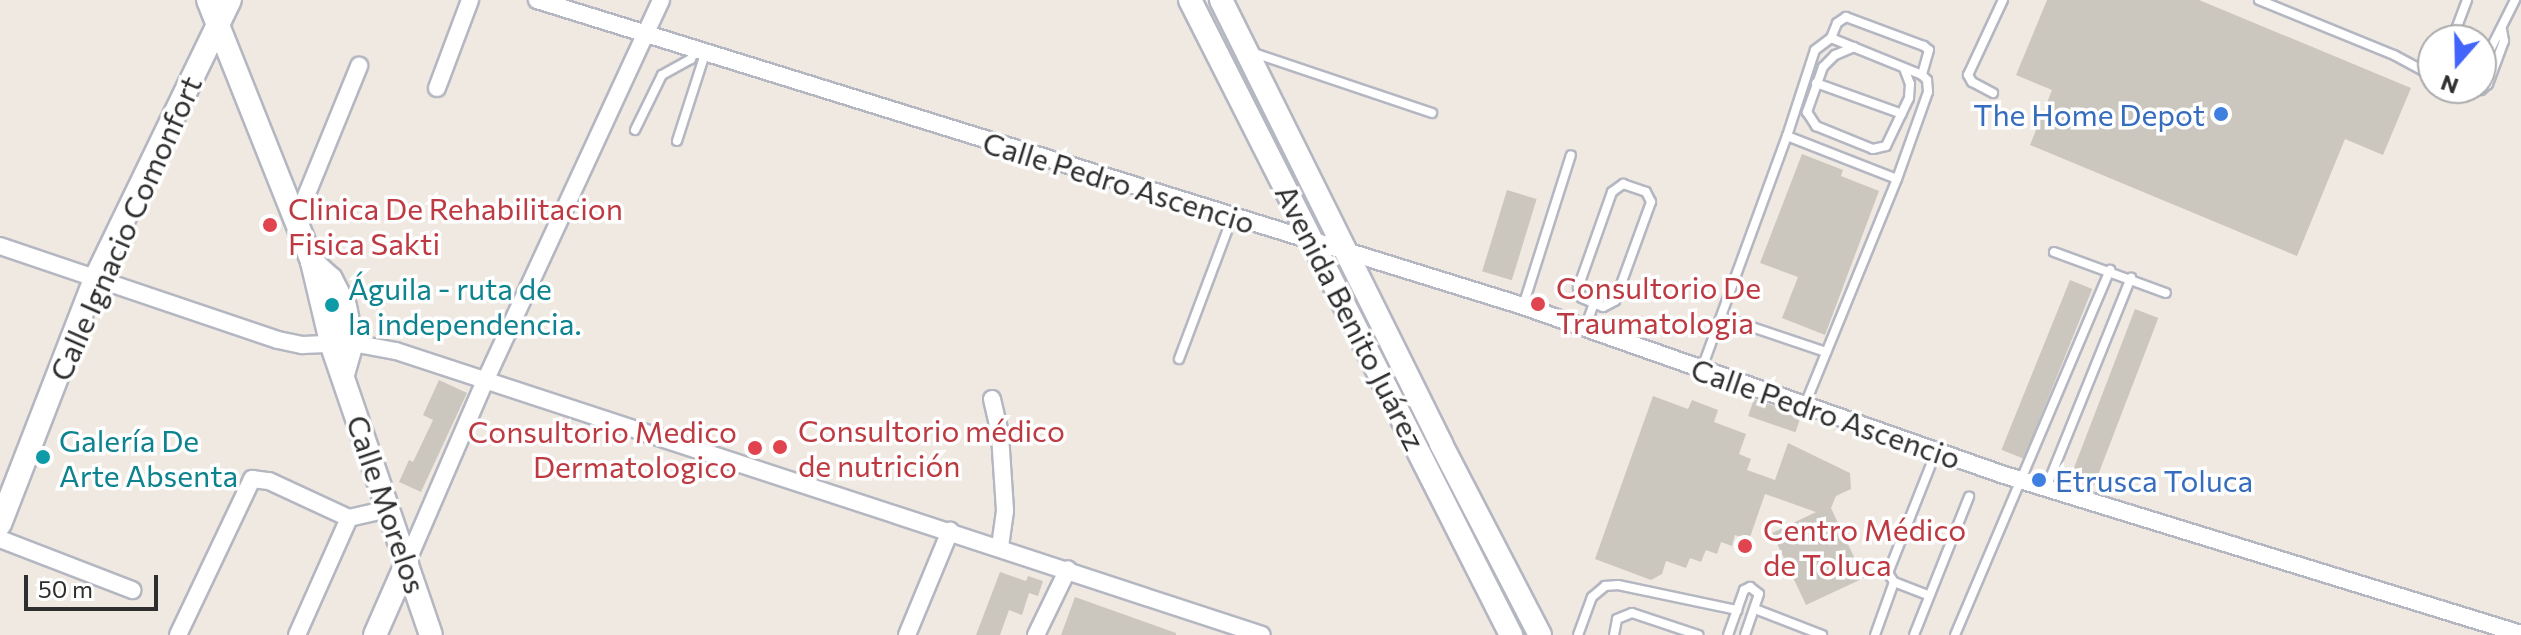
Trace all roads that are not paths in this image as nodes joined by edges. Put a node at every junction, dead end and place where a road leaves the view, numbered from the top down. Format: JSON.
{"nodes":[{"id":1,"x":208,"y":0,"type":"edge"},
{"id":2,"x":230,"y":0,"type":"edge"},
{"id":3,"x":470,"y":0,"type":"edge"},
{"id":4,"x":537,"y":0,"type":"edge"},
{"id":5,"x":661,"y":0,"type":"edge"},
{"id":6,"x":1190,"y":0,"type":"edge"},
{"id":7,"x":1221,"y":0,"type":"edge"},
{"id":8,"x":2003,"y":0,"type":"edge"},
{"id":9,"x":2259,"y":0,"type":"edge"},
{"id":10,"x":2467,"y":0,"type":"edge"},
{"id":11,"x":2515,"y":0,"type":"edge"},
{"id":12,"x":218,"y":24,"type":"junction"},
{"id":13,"x":2458,"y":24,"type":"edge"},
{"id":14,"x":2502,"y":30,"type":"junction"},
{"id":15,"x":645,"y":35,"type":"junction"},
{"id":16,"x":2497,"y":35,"type":"edge"},
{"id":17,"x":1831,"y":38,"type":"junction"},
{"id":18,"x":1854,"y":47,"type":"junction"},
{"id":19,"x":1246,"y":50,"type":"junction"},
{"id":20,"x":700,"y":53,"type":"junction"},
{"id":21,"x":2497,"y":60,"type":"edge"},
{"id":22,"x":2417,"y":65,"type":"edge"},
{"id":23,"x":359,"y":66,"type":"dead end"},
{"id":24,"x":1904,"y":68,"type":"junction"},
{"id":25,"x":1922,"y":75,"type":"junction"},
{"id":26,"x":1816,"y":83,"type":"junction"},
{"id":27,"x":437,"y":88,"type":"dead end"},
{"id":28,"x":1993,"y":93,"type":"dead end"},
{"id":29,"x":1432,"y":113,"type":"dead end"},
{"id":30,"x":1902,"y":114,"type":"junction"},
{"id":31,"x":635,"y":130,"type":"dead end"},
{"id":32,"x":1787,"y":136,"type":"junction"},
{"id":33,"x":677,"y":141,"type":"dead end"},
{"id":34,"x":1571,"y":155,"type":"dead end"},
{"id":35,"x":1897,"y":179,"type":"junction"},
{"id":36,"x":1232,"y":218,"type":"junction"},
{"id":37,"x":295,"y":223,"type":"junction"},
{"id":38,"x":1314,"y":243,"type":"junction"},
{"id":39,"x":0,"y":246,"type":"edge"},
{"id":40,"x":1344,"y":251,"type":"junction"},
{"id":41,"x":2054,"y":252,"type":"dead end"},
{"id":42,"x":2110,"y":270,"type":"junction"},
{"id":43,"x":96,"y":277,"type":"junction"},
{"id":44,"x":2131,"y":278,"type":"junction"},
{"id":45,"x":2166,"y":293,"type":"dead end"},
{"id":46,"x":1594,"y":303,"type":"junction"},
{"id":47,"x":1523,"y":306,"type":"junction"},
{"id":48,"x":1722,"y":317,"type":"junction"},
{"id":49,"x":1585,"y":328,"type":"junction"},
{"id":50,"x":342,"y":344,"type":"junction"},
{"id":51,"x":1826,"y":352,"type":"junction"},
{"id":52,"x":1179,"y":359,"type":"dead end"},
{"id":53,"x":1701,"y":369,"type":"junction"},
{"id":54,"x":486,"y":379,"type":"junction"},
{"id":55,"x":992,"y":399,"type":"dead end"},
{"id":56,"x":1805,"y":405,"type":"junction"},
{"id":57,"x":1936,"y":452,"type":"junction"},
{"id":58,"x":2022,"y":481,"type":"junction"},
{"id":59,"x":2046,"y":488,"type":"junction"},
{"id":60,"x":1969,"y":497,"type":"dead end"},
{"id":61,"x":387,"y":509,"type":"junction"},
{"id":62,"x":349,"y":518,"type":"junction"},
{"id":63,"x":0,"y":524,"type":"edge"},
{"id":64,"x":950,"y":531,"type":"junction"},
{"id":65,"x":0,"y":539,"type":"edge"},
{"id":66,"x":1000,"y":548,"type":"junction"},
{"id":67,"x":407,"y":562,"type":"junction"},
{"id":68,"x":1068,"y":569,"type":"junction"},
{"id":69,"x":1894,"y":582,"type":"junction"},
{"id":70,"x":132,"y":590,"type":"dead end"},
{"id":71,"x":1928,"y":595,"type":"junction"},
{"id":72,"x":1755,"y":609,"type":"junction"},
{"id":73,"x":1737,"y":610,"type":"junction"},
{"id":74,"x":2521,"y":634,"type":"edge"},
{"id":75,"x":178,"y":635,"type":"edge"},
{"id":76,"x":297,"y":635,"type":"edge"},
{"id":77,"x":375,"y":635,"type":"edge"},
{"id":78,"x":431,"y":635,"type":"edge"},
{"id":79,"x":907,"y":635,"type":"edge"},
{"id":80,"x":1036,"y":635,"type":"edge"},
{"id":81,"x":1262,"y":635,"type":"edge"},
{"id":82,"x":1511,"y":635,"type":"edge"},
{"id":83,"x":1540,"y":635,"type":"edge"},
{"id":84,"x":1578,"y":635,"type":"edge"},
{"id":85,"x":1614,"y":635,"type":"edge"},
{"id":86,"x":1698,"y":635,"type":"edge"},
{"id":87,"x":1728,"y":635,"type":"edge"},
{"id":88,"x":1745,"y":635,"type":"edge"},
{"id":89,"x":1822,"y":635,"type":"edge"},
{"id":90,"x":1875,"y":635,"type":"edge"},
{"id":91,"x":1914,"y":635,"type":"edge"},
{"id":92,"x":1955,"y":635,"type":"edge"}],
"edges":[{"from":1,"to":12,"type":"main road","name":"Calle Morelos"},
{"from":2,"to":12,"type":"main road","name":"Calle Ignacio Comonfort"},
{"from":3,"to":27,"type":"street"},
{"from":4,"to":15,"type":"street","name":"Calle Pedro Ascencio"},
{"from":5,"to":15,"type":"street"},
{"from":6,"to":38,"type":"main road","name":"Avenida Benito Juárez"},
{"from":7,"to":19,"type":"main road","name":"Avenida Benito Juárez"},
{"from":8,"to":28,"type":"lane"},
{"from":9,"to":22,"type":"lane"},
{"from":10,"to":13,"type":"lane"},
{"from":11,"to":14,"type":"lane"},
{"from":12,"to":37,"type":"main road","name":"Calle Morelos"},
{"from":12,"to":43,"type":"main road","name":"Calle Ignacio Comonfort"},
{"from":14,"to":16,"type":"lane"},
{"from":14,"to":21,"type":"lane"},
{"from":15,"to":20,"type":"street","name":"Calle Pedro Ascencio"},
{"from":15,"to":54,"type":"street"},
{"from":17,"to":18,"type":"lane"},
{"from":17,"to":25,"type":"lane"},
{"from":17,"to":32,"type":"lane"},
{"from":18,"to":24,"type":"lane"},
{"from":18,"to":26,"type":"lane"},
{"from":19,"to":29,"type":"lane"},
{"from":19,"to":40,"type":"main road","name":"Avenida Benito Juárez"},
{"from":20,"to":31,"type":"lane"},
{"from":20,"to":33,"type":"lane"},
{"from":20,"to":36,"type":"street","name":"Calle Pedro Ascencio"},
{"from":23,"to":37,"type":"street"},
{"from":24,"to":25,"type":"lane"},
{"from":24,"to":30,"type":"lane"},
{"from":25,"to":35,"type":"lane"},
{"from":26,"to":30,"type":"lane"},
{"from":26,"to":30,"type":"lane"},
{"from":32,"to":35,"type":"lane"},
{"from":32,"to":48,"type":"lane"},
{"from":34,"to":47,"type":"lane"},
{"from":35,"to":51,"type":"lane"},
{"from":36,"to":38,"type":"street","name":"Calle Pedro Ascencio"},
{"from":36,"to":52,"type":"lane"},
{"from":37,"to":50,"type":"main road","name":"Calle Morelos"},
{"from":38,"to":40,"type":"street","name":"Calle Pedro Ascencio"},
{"from":38,"to":82,"type":"main road","name":"Avenida Benito Juárez"},
{"from":39,"to":43,"type":"street"},
{"from":40,"to":47,"type":"street","name":"Calle Pedro Ascencio"},
{"from":40,"to":83,"type":"main road","name":"Avenida Benito Juárez"},
{"from":41,"to":42,"type":"lane"},
{"from":42,"to":44,"type":"lane"},
{"from":42,"to":58,"type":"lane"},
{"from":43,"to":50,"type":"street"},
{"from":43,"to":63,"type":"main road","name":"Calle Ignacio Comonfort"},
{"from":44,"to":45,"type":"lane"},
{"from":44,"to":59,"type":"lane"},
{"from":46,"to":46,"type":"lane"},
{"from":46,"to":49,"type":"lane"},
{"from":47,"to":49,"type":"street","name":"Calle Pedro Ascencio"},
{"from":48,"to":51,"type":"lane"},
{"from":48,"to":53,"type":"lane"},
{"from":49,"to":53,"type":"street","name":"Calle Pedro Ascencio"},
{"from":50,"to":54,"type":"street"},
{"from":50,"to":61,"type":"main road","name":"Calle Morelos"},
{"from":51,"to":56,"type":"lane"},
{"from":53,"to":56,"type":"street","name":"Calle Pedro Ascencio"},
{"from":54,"to":64,"type":"street"},
{"from":54,"to":67,"type":"street"},
{"from":55,"to":66,"type":"street"},
{"from":56,"to":57,"type":"street","name":"Calle Pedro Ascencio"},
{"from":57,"to":58,"type":"street","name":"Calle Pedro Ascencio"},
{"from":57,"to":69,"type":"lane"},
{"from":58,"to":59,"type":"street","name":"Calle Pedro Ascencio"},
{"from":58,"to":92,"type":"lane"},
{"from":59,"to":74,"type":"street","name":"Calle Pedro Ascencio"},
{"from":60,"to":71,"type":"lane"},
{"from":61,"to":62,"type":"street"},
{"from":61,"to":67,"type":"main road","name":"Calle Morelos"},
{"from":62,"to":75,"type":"street"},
{"from":62,"to":76,"type":"street"},
{"from":64,"to":66,"type":"street"},
{"from":64,"to":79,"type":"street"},
{"from":65,"to":70,"type":"street"},
{"from":66,"to":68,"type":"street"},
{"from":67,"to":77,"type":"main road"},
{"from":67,"to":78,"type":"main road","name":"Calle Morelos"},
{"from":68,"to":80,"type":"street"},
{"from":68,"to":81,"type":"street"},
{"from":69,"to":71,"type":"lane"},
{"from":69,"to":90,"type":"lane"},
{"from":71,"to":91,"type":"lane"},
{"from":72,"to":73,"type":"lane"},
{"from":72,"to":88,"type":"lane"},
{"from":72,"to":89,"type":"lane"},
{"from":73,"to":84,"type":"lane"},
{"from":73,"to":87,"type":"lane"},
{"from":85,"to":86,"type":"lane"}]}
